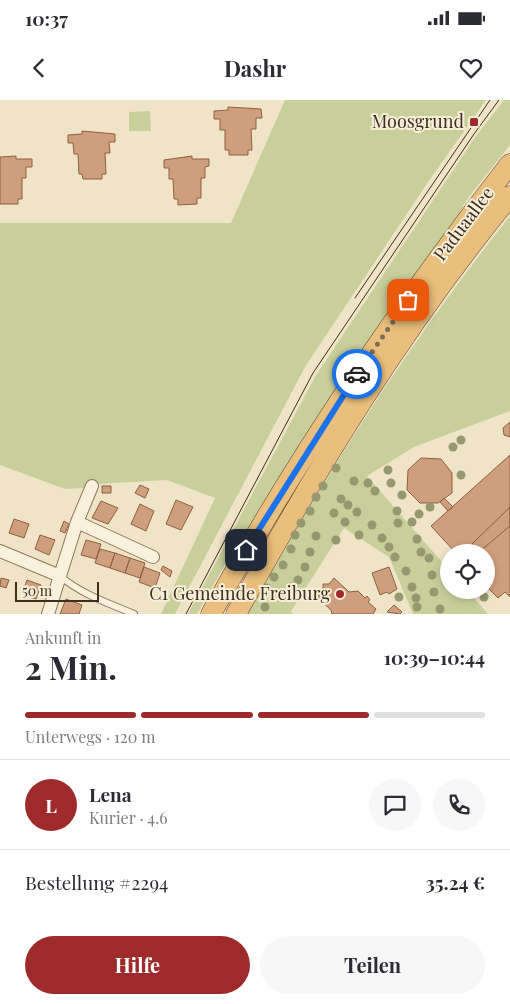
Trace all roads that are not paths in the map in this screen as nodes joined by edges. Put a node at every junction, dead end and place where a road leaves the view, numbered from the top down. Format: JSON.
{"nodes":[{"id":1,"x":510,"y":164,"type":"edge"},
{"id":2,"x":510,"y":196,"type":"edge"},
{"id":3,"x":92,"y":486,"type":"dead end"},
{"id":4,"x":77,"y":522,"type":"junction"},
{"id":5,"x":0,"y":551,"type":"edge"},
{"id":6,"x":153,"y":556,"type":"dead end"},
{"id":7,"x":60,"y":576,"type":"junction"},
{"id":8,"x":48,"y":614,"type":"edge"},
{"id":9,"x":134,"y":614,"type":"edge"},
{"id":10,"x":211,"y":614,"type":"edge"},
{"id":11,"x":236,"y":614,"type":"edge"}],
"edges":[{"from":1,"to":10,"type":"highway","name":"Paduaallee"},
{"from":2,"to":11,"type":"highway","name":"Paduaallee"},
{"from":3,"to":4,"type":"street"},
{"from":4,"to":6,"type":"street"},
{"from":4,"to":7,"type":"street"},
{"from":5,"to":7,"type":"street"},
{"from":7,"to":8,"type":"street"},
{"from":7,"to":9,"type":"lane"}]}
